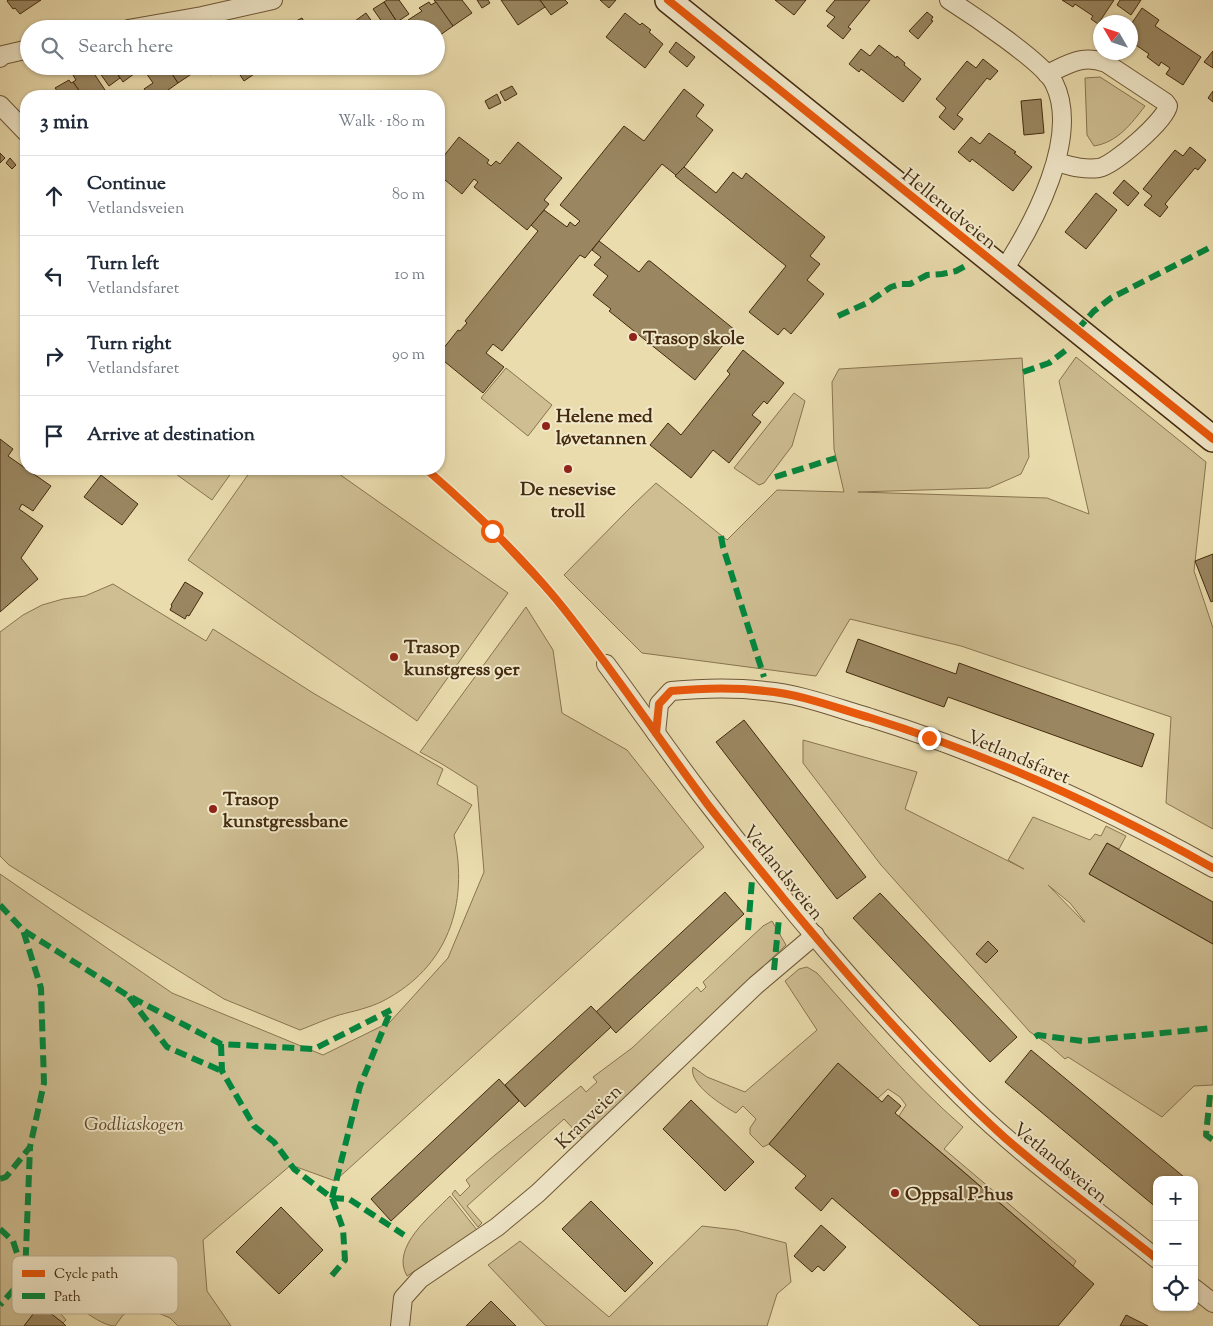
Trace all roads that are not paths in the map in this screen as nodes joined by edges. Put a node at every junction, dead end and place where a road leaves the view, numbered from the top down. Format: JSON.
{"nodes":[{"id":1,"x":273,"y":0,"type":"edge"},
{"id":2,"x":668,"y":0,"type":"edge"},
{"id":3,"x":949,"y":0,"type":"edge"},
{"id":4,"x":179,"y":20,"type":"edge"},
{"id":5,"x":20,"y":52,"type":"edge"},
{"id":6,"x":0,"y":58,"type":"edge"},
{"id":7,"x":1047,"y":74,"type":"junction"},
{"id":8,"x":0,"y":105,"type":"edge"},
{"id":9,"x":20,"y":126,"type":"edge"},
{"id":10,"x":1056,"y":162,"type":"junction"},
{"id":11,"x":1003,"y":271,"type":"junction"},
{"id":12,"x":1213,"y":439,"type":"edge"},
{"id":13,"x":606,"y":664,"type":"dead end"},
{"id":14,"x":656,"y":732,"type":"junction"},
{"id":15,"x":1213,"y":868,"type":"edge"},
{"id":16,"x":815,"y":935,"type":"junction"},
{"id":17,"x":1153,"y":1256,"type":"edge"},
{"id":18,"x":1198,"y":1291,"type":"edge"},
{"id":19,"x":1213,"y":1303,"type":"edge"},
{"id":20,"x":400,"y":1326,"type":"edge"}],
"edges":[{"from":1,"to":4,"type":"street"},
{"from":2,"to":11,"type":"main road","name":"Hellerudveien"},
{"from":3,"to":7,"type":"street"},
{"from":5,"to":6,"type":"street"},
{"from":7,"to":10,"type":"street"},
{"from":7,"to":10,"type":"street"},
{"from":8,"to":9,"type":"street"},
{"from":10,"to":11,"type":"street"},
{"from":11,"to":12,"type":"main road","name":"Hellerudveien"},
{"from":13,"to":14,"type":"street","name":"Vetlandsveien"},
{"from":14,"to":15,"type":"street","name":"Vetlandsfaret"},
{"from":14,"to":16,"type":"street","name":"Vetlandsveien"},
{"from":16,"to":17,"type":"street","name":"Vetlandsveien"},
{"from":16,"to":20,"type":"street","name":"Kranveien"},
{"from":18,"to":19,"type":"street"}]}
